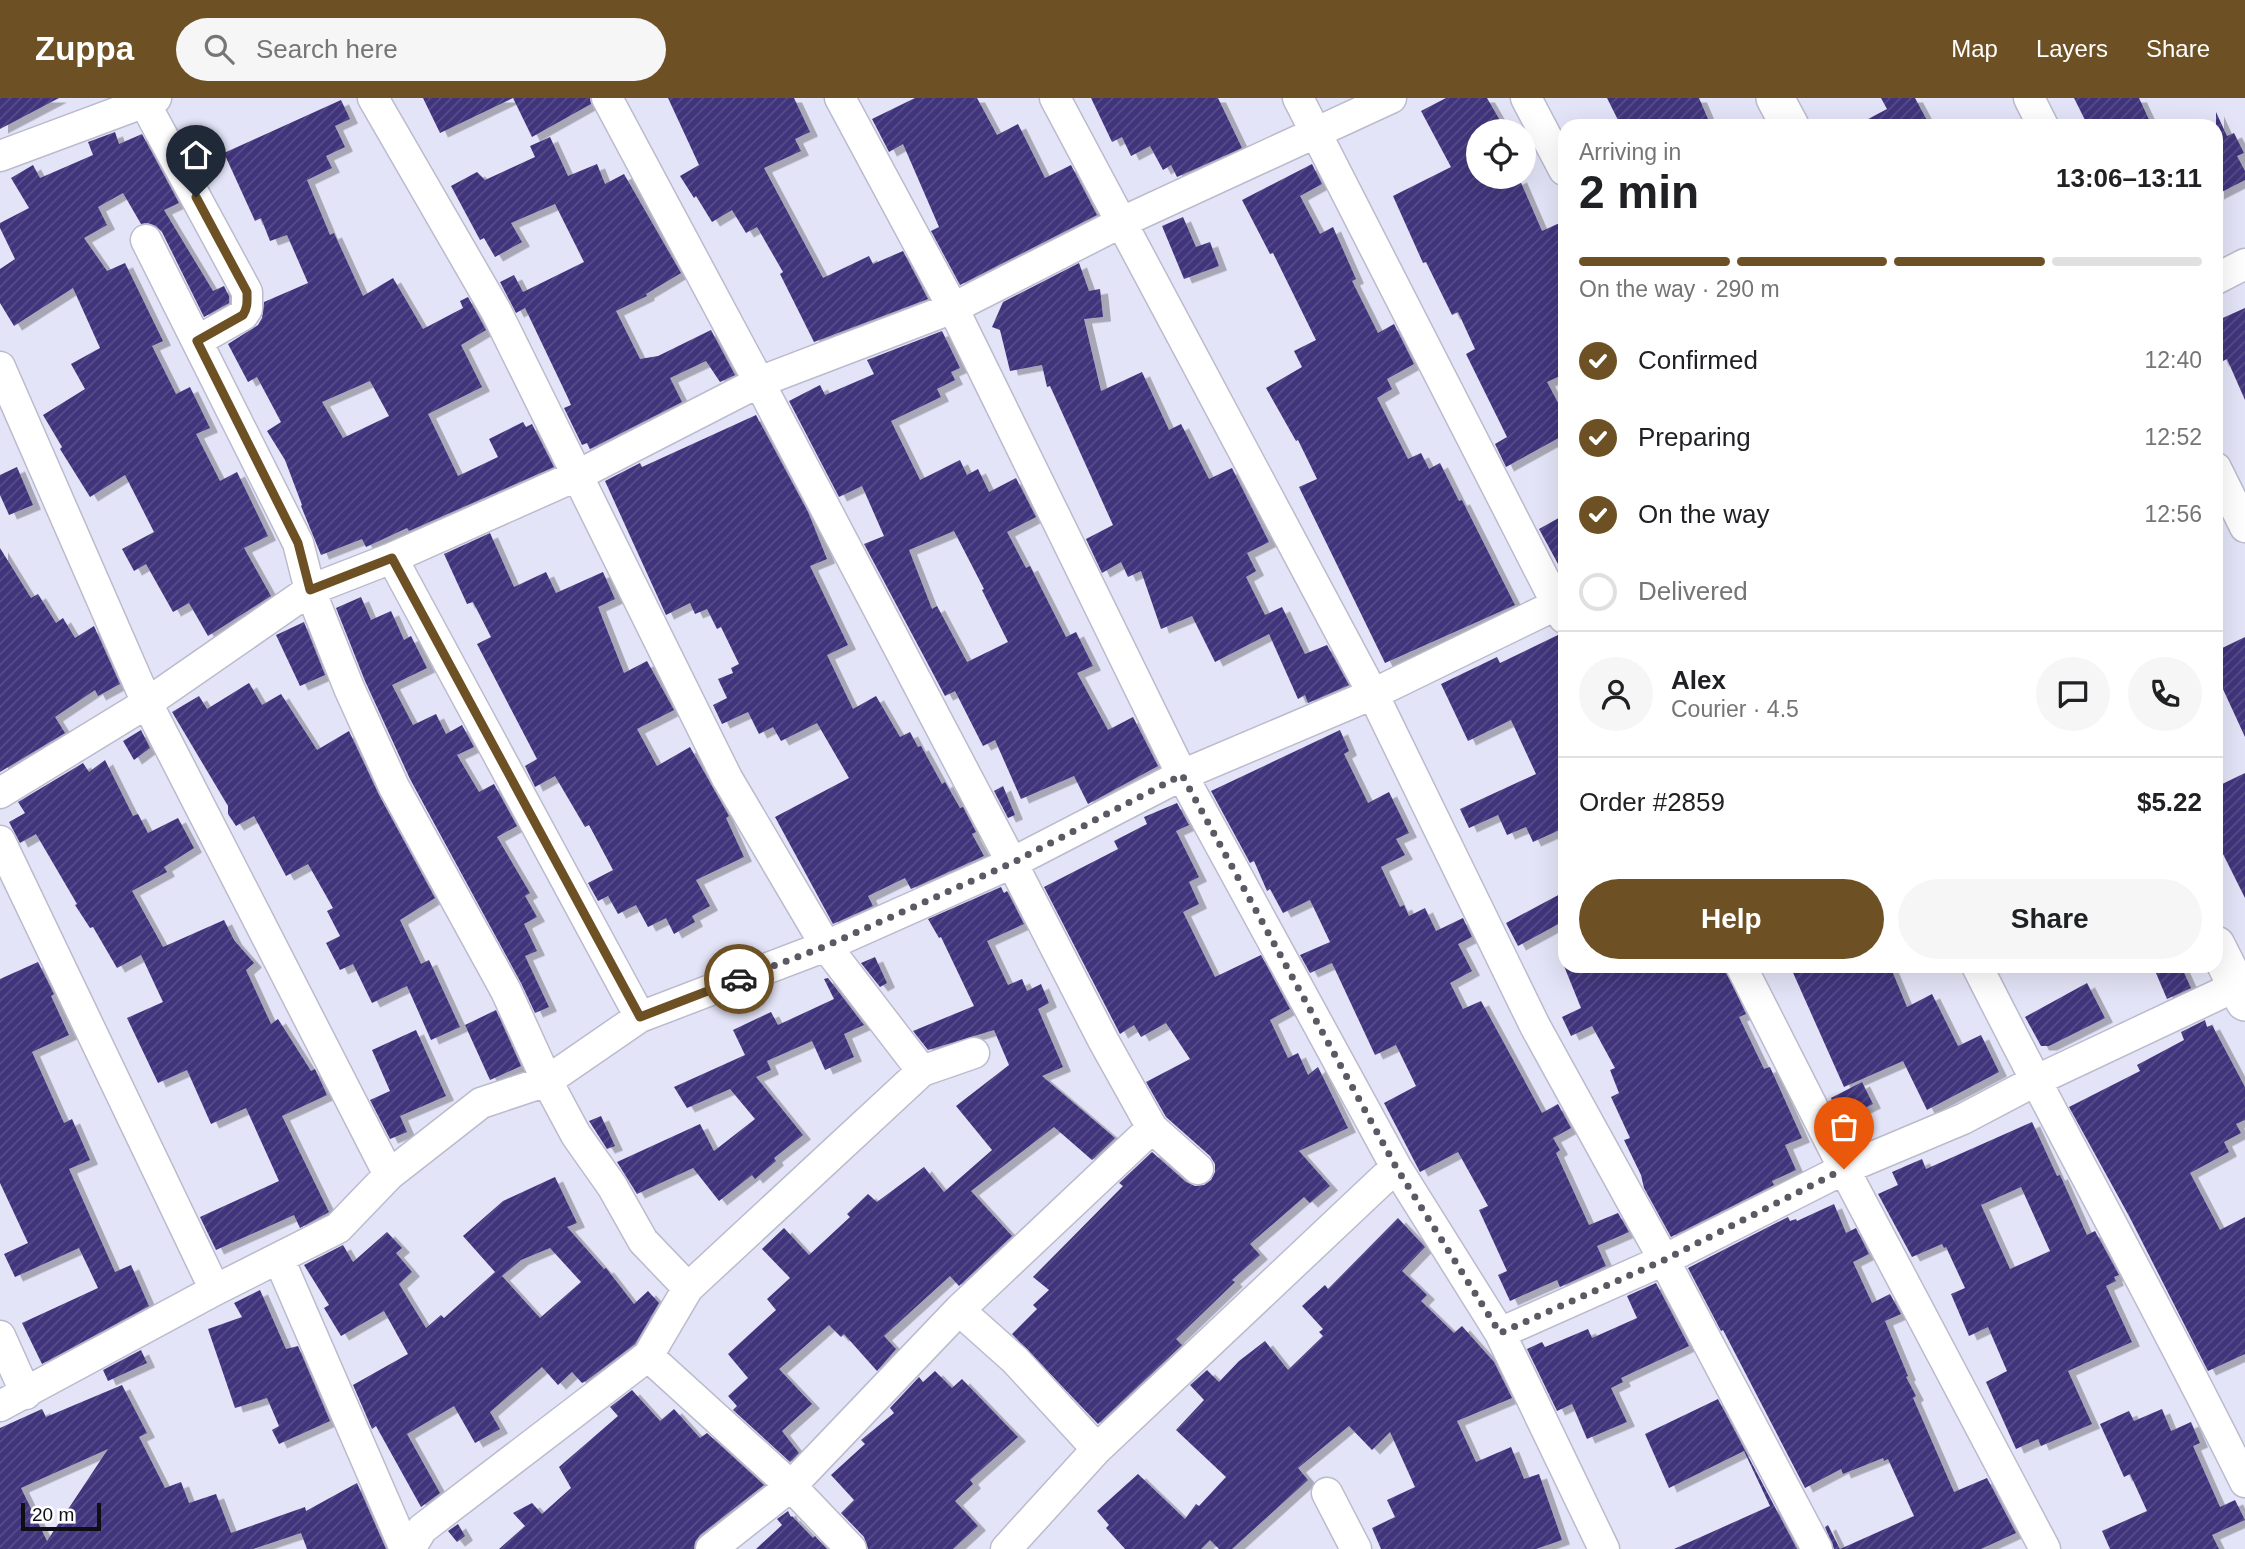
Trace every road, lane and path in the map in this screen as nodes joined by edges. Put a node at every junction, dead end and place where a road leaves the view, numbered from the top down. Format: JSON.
{"nodes":[{"id":1,"x":373,"y":98,"type":"edge"},
{"id":2,"x":607,"y":98,"type":"edge"},
{"id":3,"x":840,"y":98,"type":"edge"},
{"id":4,"x":1055,"y":98,"type":"edge"},
{"id":5,"x":1298,"y":98,"type":"edge"},
{"id":6,"x":1391,"y":98,"type":"edge"},
{"id":7,"x":1526,"y":98,"type":"edge"},
{"id":8,"x":1775,"y":98,"type":"edge"},
{"id":9,"x":2029,"y":98,"type":"edge"},
{"id":10,"x":148,"y":100,"type":"edge"},
{"id":11,"x":1786,"y":119,"type":"edge"},
{"id":12,"x":2040,"y":119,"type":"edge"},
{"id":13,"x":1317,"y":132,"type":"junction"},
{"id":14,"x":0,"y":156,"type":"edge"},
{"id":15,"x":1558,"y":159,"type":"edge"},
{"id":16,"x":1122,"y":222,"type":"junction"},
{"id":17,"x":146,"y":240,"type":"dead end"},
{"id":18,"x":2245,"y":264,"type":"edge"},
{"id":19,"x":2223,"y":275,"type":"edge"},
{"id":20,"x":953,"y":308,"type":"junction"},
{"id":21,"x":197,"y":341,"type":"junction"},
{"id":22,"x":0,"y":367,"type":"edge"},
{"id":23,"x":760,"y":382,"type":"junction"},
{"id":24,"x":576,"y":475,"type":"junction"},
{"id":25,"x":2223,"y":482,"type":"edge"},
{"id":26,"x":2245,"y":527,"type":"edge"},
{"id":27,"x":392,"y":558,"type":"junction"},
{"id":28,"x":310,"y":590,"type":"junction"},
{"id":29,"x":1558,"y":600,"type":"edge"},
{"id":30,"x":1558,"y":610,"type":"edge"},
{"id":31,"x":1373,"y":694,"type":"junction"},
{"id":32,"x":147,"y":704,"type":"junction"},
{"id":33,"x":1182,"y":775,"type":"junction"},
{"id":34,"x":0,"y":793,"type":"edge"},
{"id":35,"x":0,"y":841,"type":"edge"},
{"id":36,"x":1012,"y":863,"type":"junction"},
{"id":37,"x":826,"y":946,"type":"junction"},
{"id":38,"x":2223,"y":957,"type":"edge"},
{"id":39,"x":1745,"y":973,"type":"edge"},
{"id":40,"x":1981,"y":973,"type":"edge"},
{"id":41,"x":2242,"y":990,"type":"edge"},
{"id":42,"x":640,"y":1017,"type":"junction"},
{"id":43,"x":974,"y":1053,"type":"dead end"},
{"id":44,"x":922,"y":1072,"type":"junction"},
{"id":45,"x":547,"y":1081,"type":"junction"},
{"id":46,"x":2035,"y":1081,"type":"junction"},
{"id":47,"x":1152,"y":1128,"type":"junction"},
{"id":48,"x":1396,"y":1167,"type":"junction"},
{"id":49,"x":1198,"y":1169,"type":"dead end"},
{"id":50,"x":1844,"y":1169,"type":"junction"},
{"id":51,"x":389,"y":1175,"type":"junction"},
{"id":52,"x":279,"y":1259,"type":"junction"},
{"id":53,"x":1664,"y":1260,"type":"junction"},
{"id":54,"x":688,"y":1288,"type":"junction"},
{"id":55,"x":215,"y":1290,"type":"junction"},
{"id":56,"x":959,"y":1310,"type":"junction"},
{"id":57,"x":1500,"y":1333,"type":"junction"},
{"id":58,"x":0,"y":1336,"type":"edge"},
{"id":59,"x":648,"y":1356,"type":"junction"},
{"id":60,"x":13,"y":1400,"type":"edge"},
{"id":61,"x":1097,"y":1449,"type":"junction"},
{"id":62,"x":2245,"y":1482,"type":"edge"},
{"id":63,"x":791,"y":1486,"type":"junction"},
{"id":64,"x":1327,"y":1493,"type":"dead end"},
{"id":65,"x":408,"y":1549,"type":"edge"},
{"id":66,"x":711,"y":1549,"type":"edge"},
{"id":67,"x":851,"y":1549,"type":"edge"},
{"id":68,"x":1006,"y":1549,"type":"edge"},
{"id":69,"x":1356,"y":1549,"type":"edge"},
{"id":70,"x":1604,"y":1549,"type":"edge"},
{"id":71,"x":1817,"y":1549,"type":"edge"},
{"id":72,"x":2045,"y":1549,"type":"edge"}],
"edges":[{"from":1,"to":24,"type":"street"},
{"from":2,"to":23,"type":"street"},
{"from":3,"to":20,"type":"street"},
{"from":4,"to":16,"type":"street"},
{"from":5,"to":13,"type":"street"},
{"from":6,"to":13,"type":"street"},
{"from":7,"to":15,"type":"street"},
{"from":8,"to":11,"type":"street"},
{"from":9,"to":12,"type":"street"},
{"from":10,"to":14,"type":"street"},
{"from":10,"to":21,"type":"street"},
{"from":13,"to":16,"type":"street"},
{"from":13,"to":29,"type":"street"},
{"from":16,"to":20,"type":"street"},
{"from":16,"to":31,"type":"street"},
{"from":17,"to":21,"type":"street"},
{"from":18,"to":19,"type":"street"},
{"from":20,"to":23,"type":"street"},
{"from":20,"to":33,"type":"street"},
{"from":21,"to":28,"type":"street"},
{"from":22,"to":32,"type":"street"},
{"from":23,"to":24,"type":"street"},
{"from":23,"to":36,"type":"street"},
{"from":24,"to":27,"type":"street"},
{"from":24,"to":37,"type":"street"},
{"from":25,"to":26,"type":"street"},
{"from":27,"to":28,"type":"street"},
{"from":27,"to":42,"type":"street"},
{"from":28,"to":32,"type":"street"},
{"from":28,"to":45,"type":"street"},
{"from":30,"to":31,"type":"street"},
{"from":31,"to":33,"type":"street"},
{"from":31,"to":53,"type":"street"},
{"from":32,"to":34,"type":"street"},
{"from":32,"to":51,"type":"street"},
{"from":33,"to":36,"type":"street"},
{"from":33,"to":48,"type":"street"},
{"from":35,"to":55,"type":"street"},
{"from":36,"to":37,"type":"street"},
{"from":36,"to":47,"type":"street"},
{"from":37,"to":42,"type":"street"},
{"from":37,"to":44,"type":"street"},
{"from":38,"to":41,"type":"street"},
{"from":39,"to":50,"type":"street"},
{"from":40,"to":46,"type":"street"},
{"from":41,"to":46,"type":"street"},
{"from":42,"to":45,"type":"street"},
{"from":43,"to":44,"type":"street"},
{"from":44,"to":54,"type":"street"},
{"from":45,"to":51,"type":"street"},
{"from":45,"to":54,"type":"street"},
{"from":46,"to":50,"type":"street"},
{"from":46,"to":62,"type":"street"},
{"from":47,"to":49,"type":"street"},
{"from":47,"to":56,"type":"street"},
{"from":48,"to":57,"type":"street"},
{"from":48,"to":61,"type":"street"},
{"from":50,"to":53,"type":"street"},
{"from":50,"to":72,"type":"street"},
{"from":51,"to":52,"type":"street"},
{"from":52,"to":55,"type":"street"},
{"from":52,"to":65,"type":"street"},
{"from":53,"to":57,"type":"street"},
{"from":53,"to":71,"type":"street"},
{"from":54,"to":59,"type":"street"},
{"from":55,"to":60,"type":"street"},
{"from":56,"to":61,"type":"street"},
{"from":56,"to":63,"type":"street"},
{"from":57,"to":70,"type":"street"},
{"from":58,"to":60,"type":"street"},
{"from":59,"to":63,"type":"street"},
{"from":59,"to":65,"type":"street"},
{"from":61,"to":68,"type":"street"},
{"from":63,"to":66,"type":"street"},
{"from":63,"to":67,"type":"street"},
{"from":64,"to":69,"type":"street"}]}
